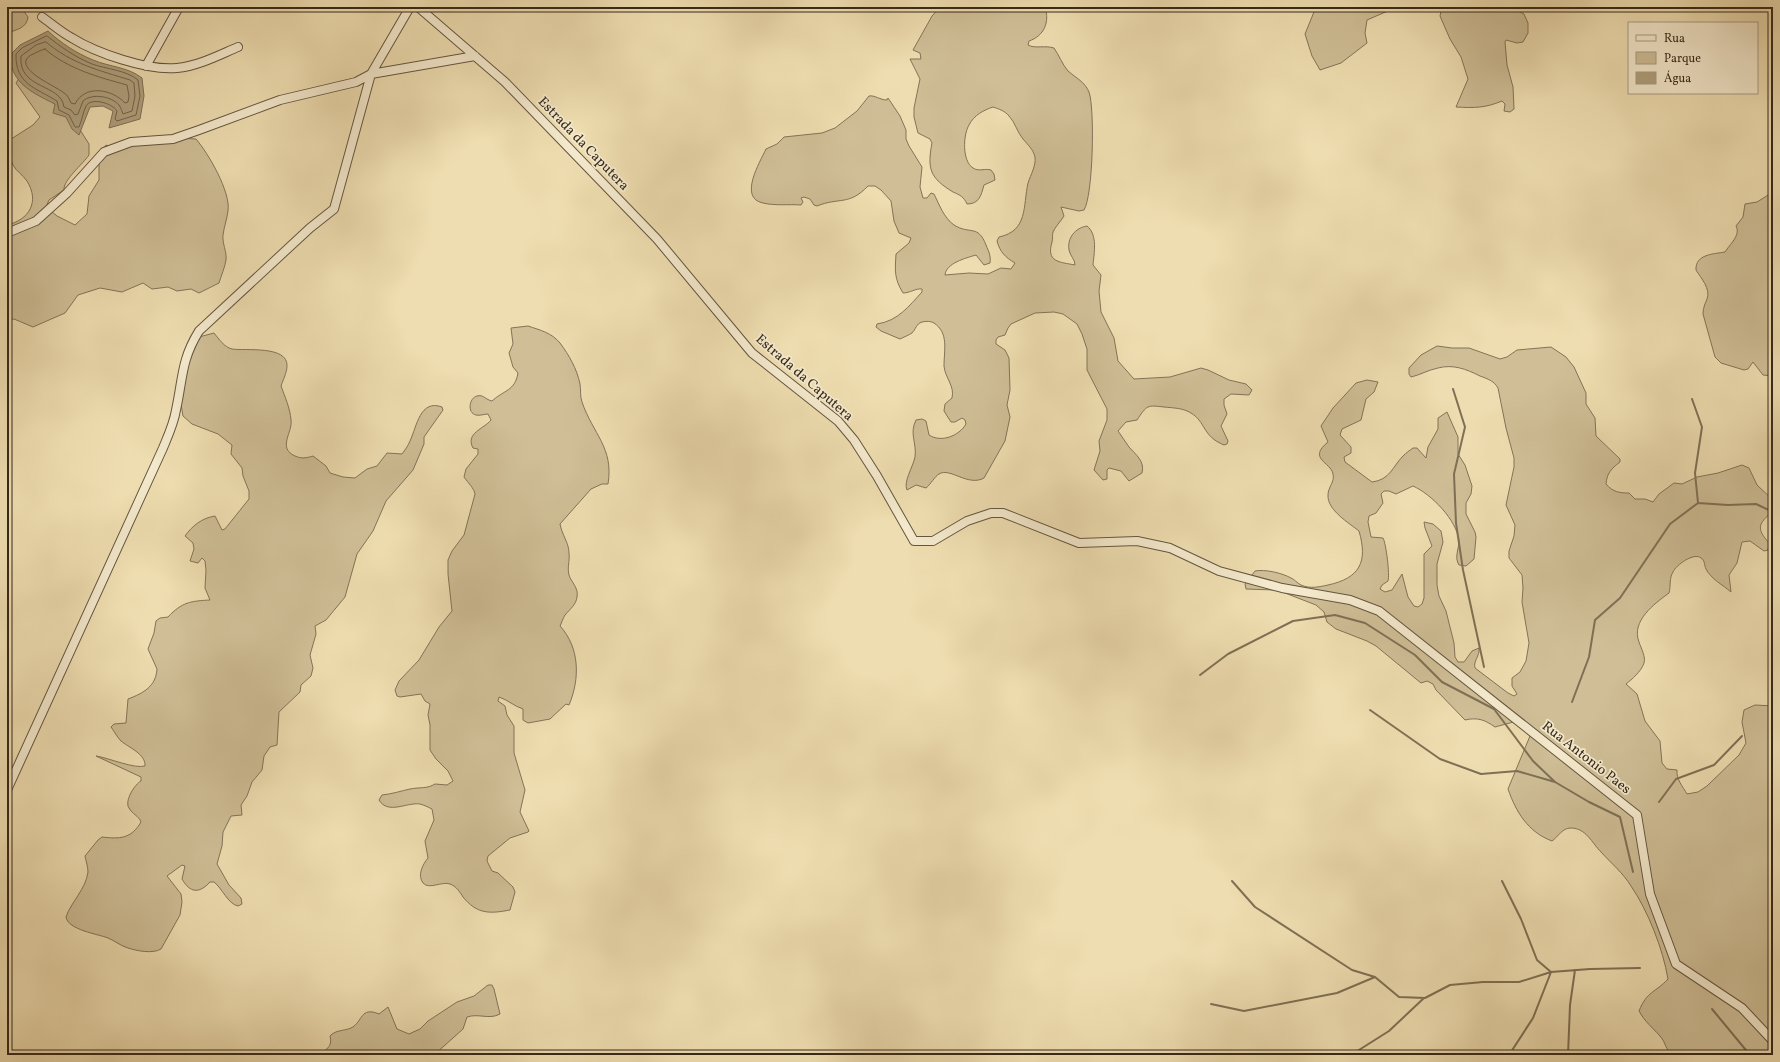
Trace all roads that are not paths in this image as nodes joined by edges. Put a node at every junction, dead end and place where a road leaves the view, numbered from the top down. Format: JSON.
{"nodes":[{"id":1,"x":179,"y":7,"type":"edge"},
{"id":2,"x":410,"y":7,"type":"edge"},
{"id":3,"x":418,"y":7,"type":"edge"},
{"id":4,"x":42,"y":17,"type":"dead end"},
{"id":5,"x":238,"y":47,"type":"dead end"},
{"id":6,"x":475,"y":56,"type":"junction"},
{"id":7,"x":146,"y":66,"type":"junction"},
{"id":8,"x":371,"y":74,"type":"junction"},
{"id":9,"x":7,"y":233,"type":"edge"},
{"id":10,"x":1282,"y":588,"type":"joint"},
{"id":11,"x":7,"y":790,"type":"edge"},
{"id":12,"x":1773,"y":1041,"type":"edge"}],
"edges":[{"from":1,"to":7,"type":"street"},
{"from":2,"to":8,"type":"street"},
{"from":3,"to":6,"type":"street","name":"Estrada da Caputera"},
{"from":4,"to":7,"type":"street"},
{"from":5,"to":7,"type":"street"},
{"from":6,"to":8,"type":"street"},
{"from":6,"to":10,"type":"street","name":"Estrada da Caputera"},
{"from":8,"to":9,"type":"street"},
{"from":8,"to":11,"type":"street"},
{"from":10,"to":12,"type":"street","name":"Rua Antonio Paes"}]}
